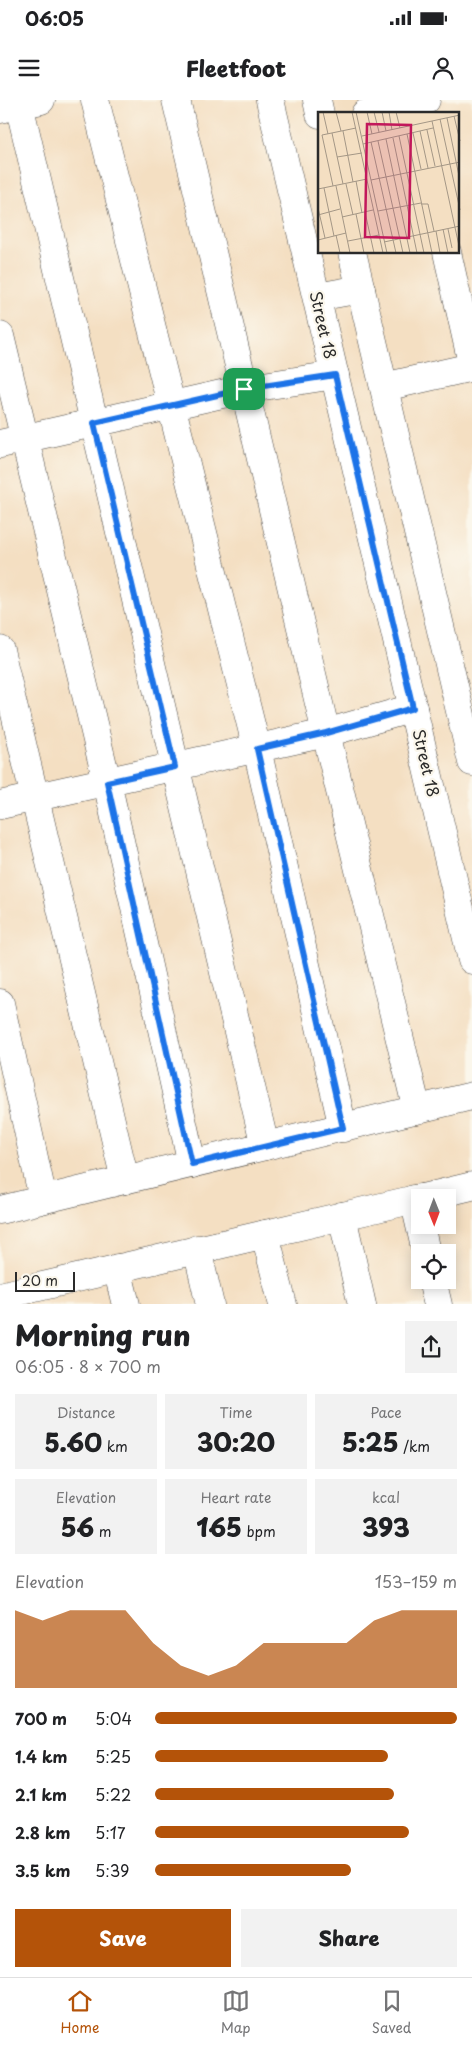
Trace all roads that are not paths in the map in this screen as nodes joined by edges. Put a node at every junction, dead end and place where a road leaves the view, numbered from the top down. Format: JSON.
{"nodes":[{"id":1,"x":94,"y":100,"type":"edge"},
{"id":2,"x":176,"y":100,"type":"edge"},
{"id":3,"x":270,"y":100,"type":"edge"},
{"id":4,"x":20,"y":104,"type":"edge"},
{"id":5,"x":416,"y":104,"type":"edge"},
{"id":6,"x":375,"y":112,"type":"edge"},
{"id":7,"x":352,"y":254,"type":"edge"},
{"id":8,"x":446,"y":254,"type":"edge"},
{"id":9,"x":361,"y":289,"type":"junction"},
{"id":10,"x":317,"y":297,"type":"junction"},
{"id":11,"x":0,"y":336,"type":"edge"},
{"id":12,"x":472,"y":365,"type":"edge"},
{"id":13,"x":335,"y":375,"type":"junction"},
{"id":14,"x":384,"y":388,"type":"junction"},
{"id":15,"x":244,"y":389,"type":"junction"},
{"id":16,"x":171,"y":406,"type":"junction"},
{"id":17,"x":94,"y":423,"type":"junction"},
{"id":18,"x":12,"y":441,"type":"edge"},
{"id":19,"x":0,"y":650,"type":"edge"},
{"id":20,"x":413,"y":708,"type":"junction"},
{"id":21,"x":466,"y":713,"type":"edge"},
{"id":22,"x":326,"y":733,"type":"junction"},
{"id":23,"x":257,"y":749,"type":"junction"},
{"id":24,"x":472,"y":762,"type":"edge"},
{"id":25,"x":175,"y":767,"type":"junction"},
{"id":26,"x":107,"y":782,"type":"junction"},
{"id":27,"x":35,"y":798,"type":"junction"},
{"id":28,"x":0,"y":805,"type":"edge"},
{"id":29,"x":472,"y":960,"type":"edge"},
{"id":30,"x":0,"y":1003,"type":"edge"},
{"id":31,"x":472,"y":1096,"type":"edge"},
{"id":32,"x":417,"y":1110,"type":"junction"},
{"id":33,"x":343,"y":1128,"type":"junction"},
{"id":34,"x":265,"y":1146,"type":"junction"},
{"id":35,"x":192,"y":1164,"type":"junction"},
{"id":36,"x":125,"y":1180,"type":"junction"},
{"id":37,"x":472,"y":1186,"type":"edge"},
{"id":38,"x":456,"y":1190,"type":"edge"},
{"id":39,"x":43,"y":1199,"type":"junction"},
{"id":40,"x":411,"y":1200,"type":"edge"},
{"id":41,"x":0,"y":1210,"type":"edge"},
{"id":42,"x":342,"y":1216,"type":"junction"},
{"id":43,"x":265,"y":1234,"type":"junction"},
{"id":44,"x":197,"y":1249,"type":"junction"},
{"id":45,"x":117,"y":1268,"type":"junction"},
{"id":46,"x":434,"y":1289,"type":"edge"},
{"id":47,"x":0,"y":1296,"type":"edge"},
{"id":48,"x":126,"y":1304,"type":"edge"},
{"id":49,"x":210,"y":1304,"type":"edge"},
{"id":50,"x":283,"y":1304,"type":"edge"},
{"id":51,"x":362,"y":1304,"type":"edge"},
{"id":52,"x":438,"y":1304,"type":"edge"}],
"edges":[{"from":1,"to":16,"type":"street"},
{"from":2,"to":15,"type":"street"},
{"from":3,"to":10,"type":"street","name":"Street 18"},
{"from":4,"to":17,"type":"street"},
{"from":5,"to":6,"type":"street"},
{"from":7,"to":9,"type":"street"},
{"from":8,"to":12,"type":"street"},
{"from":9,"to":10,"type":"street"},
{"from":9,"to":14,"type":"street"},
{"from":10,"to":13,"type":"street","name":"Street 18"},
{"from":11,"to":18,"type":"street"},
{"from":12,"to":14,"type":"street"},
{"from":13,"to":15,"type":"street"},
{"from":13,"to":20,"type":"street","name":"Street 18"},
{"from":14,"to":21,"type":"street"},
{"from":15,"to":16,"type":"street"},
{"from":15,"to":22,"type":"street"},
{"from":16,"to":17,"type":"street"},
{"from":16,"to":23,"type":"street"},
{"from":17,"to":18,"type":"street"},
{"from":17,"to":25,"type":"street"},
{"from":18,"to":26,"type":"street"},
{"from":19,"to":27,"type":"street"},
{"from":20,"to":22,"type":"street"},
{"from":20,"to":29,"type":"street","name":"Street 18"},
{"from":21,"to":24,"type":"street"},
{"from":22,"to":23,"type":"street"},
{"from":22,"to":32,"type":"street"},
{"from":23,"to":25,"type":"street"},
{"from":23,"to":33,"type":"street"},
{"from":25,"to":26,"type":"street"},
{"from":25,"to":34,"type":"street"},
{"from":26,"to":27,"type":"street"},
{"from":26,"to":35,"type":"street"},
{"from":27,"to":28,"type":"street"},
{"from":27,"to":36,"type":"street"},
{"from":30,"to":39,"type":"street"},
{"from":31,"to":32,"type":"street"},
{"from":32,"to":33,"type":"street"},
{"from":33,"to":34,"type":"street"},
{"from":34,"to":35,"type":"street"},
{"from":35,"to":36,"type":"street"},
{"from":36,"to":39,"type":"street"},
{"from":37,"to":38,"type":"street"},
{"from":39,"to":41,"type":"street"},
{"from":40,"to":42,"type":"street"},
{"from":42,"to":43,"type":"street"},
{"from":42,"to":51,"type":"street"},
{"from":43,"to":44,"type":"street"},
{"from":43,"to":50,"type":"street"},
{"from":44,"to":45,"type":"street"},
{"from":44,"to":49,"type":"street"},
{"from":45,"to":47,"type":"street"},
{"from":45,"to":48,"type":"street"},
{"from":46,"to":52,"type":"street"}]}
